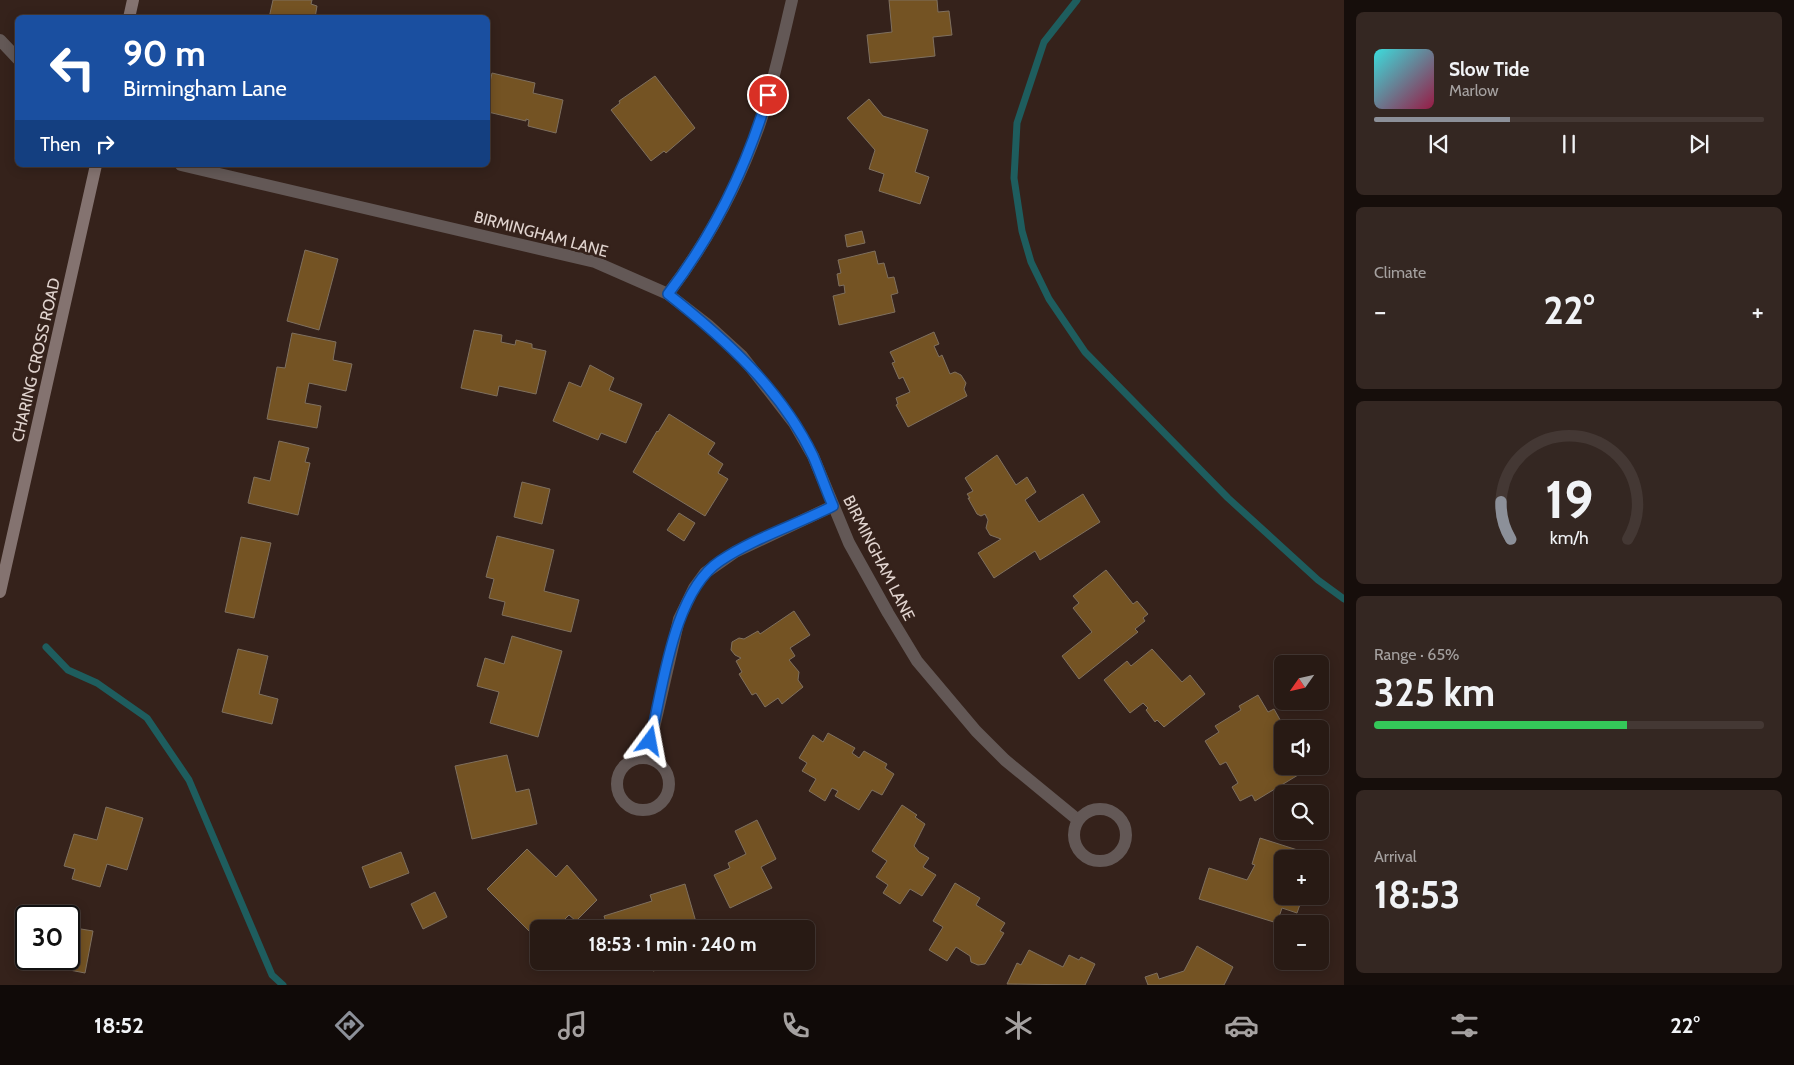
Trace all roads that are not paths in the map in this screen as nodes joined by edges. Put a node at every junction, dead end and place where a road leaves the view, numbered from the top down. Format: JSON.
{"nodes":[{"id":1,"x":133,"y":0,"type":"edge"},
{"id":2,"x":792,"y":0,"type":"edge"},
{"id":3,"x":130,"y":15,"type":"edge"},
{"id":4,"x":0,"y":40,"type":"edge"},
{"id":5,"x":15,"y":56,"type":"edge"},
{"id":6,"x":96,"y":167,"type":"edge"},
{"id":7,"x":189,"y":167,"type":"edge"},
{"id":8,"x":668,"y":294,"type":"junction"},
{"id":9,"x":833,"y":506,"type":"junction"},
{"id":10,"x":0,"y":592,"type":"edge"},
{"id":11,"x":646,"y":758,"type":"junction"},
{"id":12,"x":1078,"y":820,"type":"junction"}],
"edges":[{"from":1,"to":3,"type":"main road"},
{"from":2,"to":8,"type":"street"},
{"from":4,"to":5,"type":"street"},
{"from":6,"to":10,"type":"main road","name":"CHARING CROSS ROAD"},
{"from":7,"to":8,"type":"street","name":"BIRMINGHAM LANE"},
{"from":8,"to":9,"type":"street","name":"BIRMINGHAM LANE"},
{"from":9,"to":11,"type":"street"},
{"from":9,"to":12,"type":"street","name":"BIRMINGHAM LANE"},
{"from":11,"to":11,"type":"street"},
{"from":12,"to":12,"type":"street"}]}
